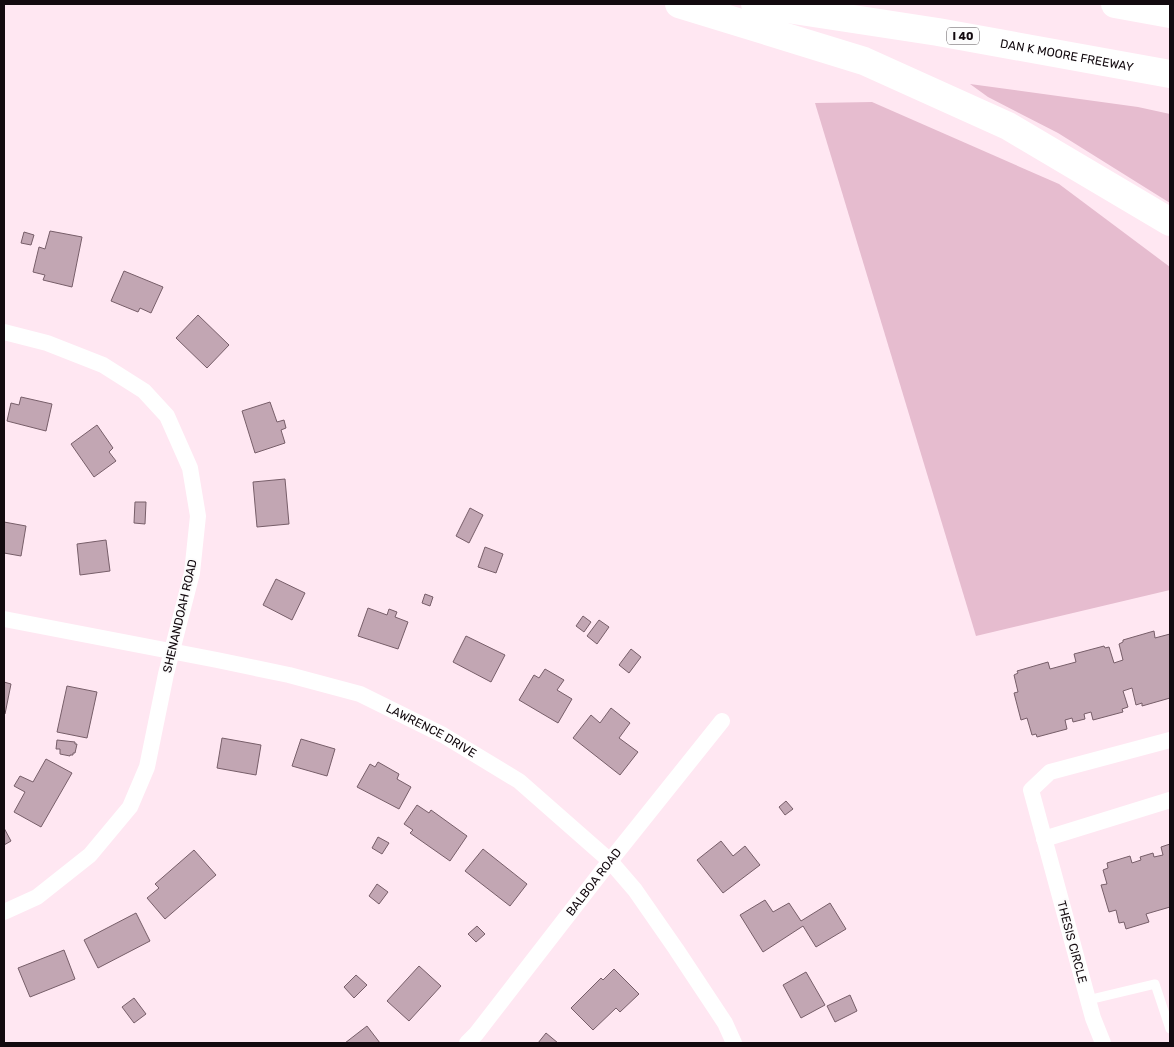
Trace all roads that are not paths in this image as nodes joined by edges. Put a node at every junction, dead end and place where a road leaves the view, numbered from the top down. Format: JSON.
{"nodes":[{"id":1,"x":679,"y":4,"type":"edge"},
{"id":2,"x":755,"y":4,"type":"edge"},
{"id":3,"x":1114,"y":4,"type":"edge"},
{"id":4,"x":1170,"y":14,"type":"edge"},
{"id":5,"x":1170,"y":74,"type":"edge"},
{"id":6,"x":1170,"y":222,"type":"edge"},
{"id":7,"x":4,"y":332,"type":"edge"},
{"id":8,"x":4,"y":619,"type":"edge"},
{"id":9,"x":172,"y":651,"type":"junction"},
{"id":10,"x":722,"y":721,"type":"dead end"},
{"id":11,"x":1170,"y":740,"type":"edge"},
{"id":12,"x":1170,"y":800,"type":"edge"},
{"id":13,"x":1044,"y":839,"type":"junction"},
{"id":14,"x":610,"y":861,"type":"junction"},
{"id":15,"x":4,"y":912,"type":"edge"},
{"id":16,"x":1088,"y":1000,"type":"junction"},
{"id":17,"x":1170,"y":1030,"type":"edge"},
{"id":18,"x":467,"y":1043,"type":"edge"},
{"id":19,"x":734,"y":1043,"type":"edge"},
{"id":20,"x":1103,"y":1043,"type":"edge"}],
"edges":[{"from":1,"to":6,"type":"highway"},
{"from":2,"to":5,"type":"highway","name":"DAN K MOORE FREEWAY","number":"I 40"},
{"from":3,"to":4,"type":"highway"},
{"from":7,"to":9,"type":"street","name":"SHENANDOAH ROAD"},
{"from":8,"to":9,"type":"street","name":"LAWRENCE DRIVE"},
{"from":9,"to":14,"type":"street","name":"LAWRENCE DRIVE"},
{"from":9,"to":15,"type":"street","name":"SHENANDOAH ROAD"},
{"from":10,"to":14,"type":"street","name":"BALBOA ROAD"},
{"from":11,"to":13,"type":"street","name":"THESIS CIRCLE"},
{"from":12,"to":13,"type":"street"},
{"from":13,"to":16,"type":"street","name":"THESIS CIRCLE"},
{"from":14,"to":18,"type":"street","name":"BALBOA ROAD"},
{"from":14,"to":19,"type":"street","name":"LAWRENCE DRIVE"},
{"from":16,"to":17,"type":"lane"},
{"from":16,"to":20,"type":"street","name":"THESIS CIRCLE"}]}
